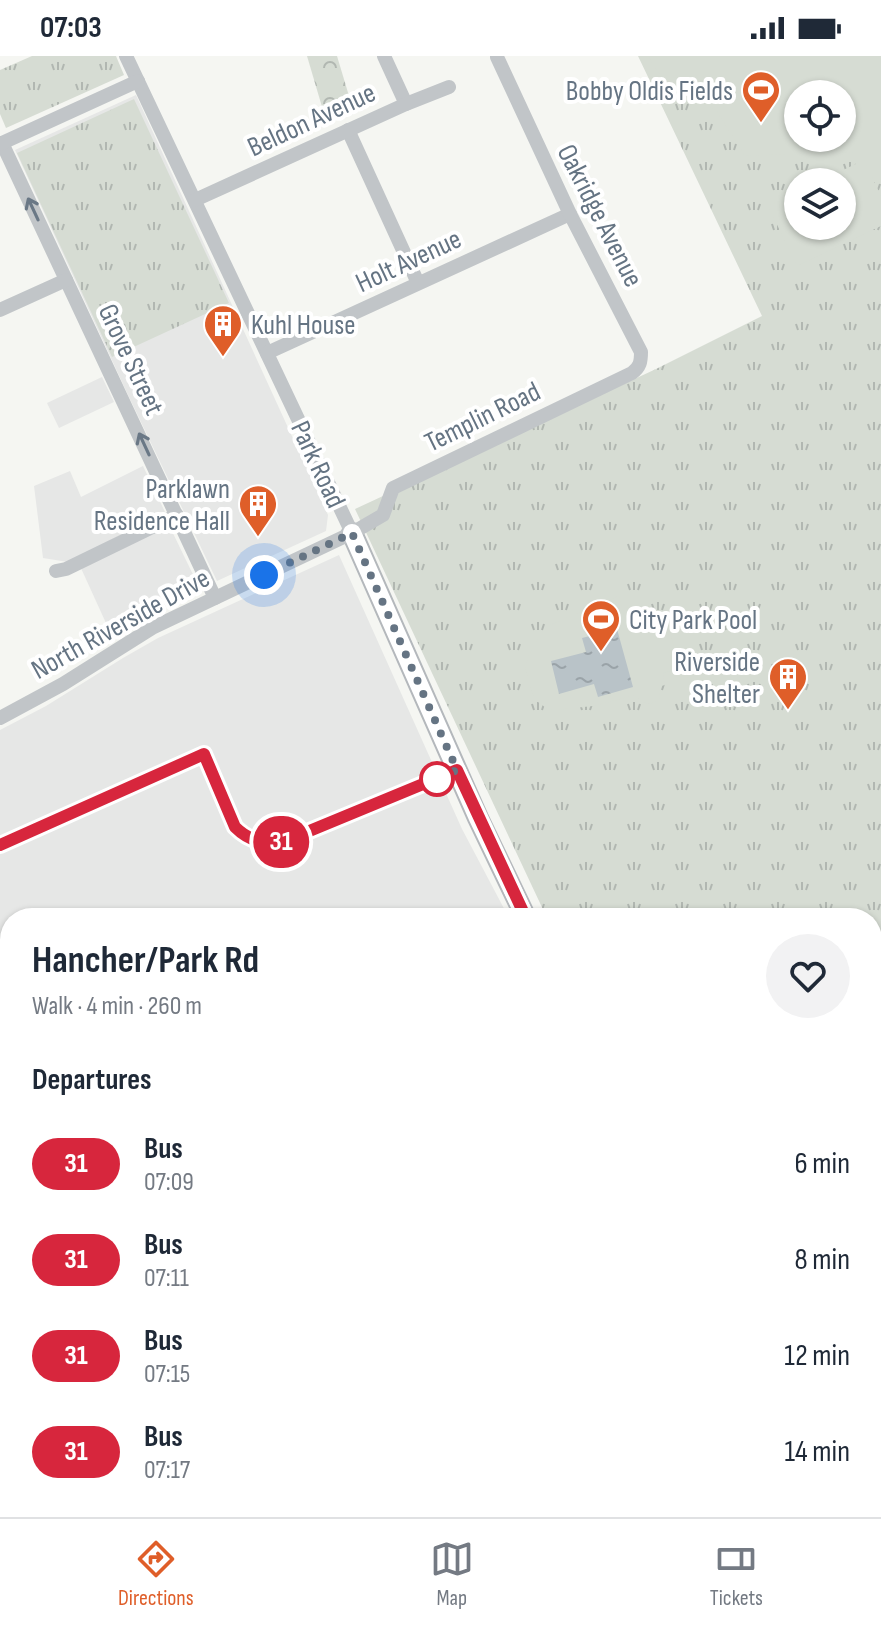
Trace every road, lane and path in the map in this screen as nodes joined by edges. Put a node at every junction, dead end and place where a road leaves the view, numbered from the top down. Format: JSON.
{"nodes":[{"id":1,"x":126,"y":56,"type":"edge"},
{"id":2,"x":384,"y":56,"type":"edge"},
{"id":3,"x":497,"y":57,"type":"edge"},
{"id":4,"x":138,"y":81,"type":"junction"},
{"id":5,"x":449,"y":87,"type":"dead end"},
{"id":6,"x":406,"y":104,"type":"junction"},
{"id":7,"x":348,"y":130,"type":"junction"},
{"id":8,"x":1,"y":143,"type":"edge"},
{"id":9,"x":195,"y":200,"type":"junction"},
{"id":10,"x":570,"y":214,"type":"junction"},
{"id":11,"x":66,"y":280,"type":"junction"},
{"id":12,"x":418,"y":283,"type":"junction"},
{"id":13,"x":0,"y":310,"type":"edge"},
{"id":14,"x":641,"y":352,"type":"joint"},
{"id":15,"x":267,"y":353,"type":"junction"},
{"id":16,"x":177,"y":515,"type":"junction"},
{"id":17,"x":352,"y":533,"type":"junction"},
{"id":18,"x":56,"y":571,"type":"dead end"},
{"id":19,"x":215,"y":598,"type":"junction"},
{"id":20,"x":0,"y":718,"type":"edge"},
{"id":21,"x":521,"y":908,"type":"edge"}],
"edges":[{"from":1,"to":4,"type":"street","name":"Park Road"},
{"from":2,"to":6,"type":"street"},
{"from":3,"to":10,"type":"street","name":"Oakridge Avenue"},
{"from":4,"to":8,"type":"street"},
{"from":4,"to":9,"type":"street","name":"Park Road"},
{"from":5,"to":6,"type":"street","name":"Beldon Avenue"},
{"from":6,"to":7,"type":"street","name":"Beldon Avenue"},
{"from":7,"to":9,"type":"street","name":"Beldon Avenue"},
{"from":7,"to":12,"type":"street"},
{"from":11,"to":8,"type":"street","name":"Grove Street","one_way":true},
{"from":9,"to":15,"type":"street","name":"Park Road"},
{"from":10,"to":12,"type":"street","name":"Holt Avenue"},
{"from":10,"to":14,"type":"street","name":"Oakridge Avenue"},
{"from":11,"to":13,"type":"street"},
{"from":16,"to":11,"type":"street","name":"Grove Street","one_way":true},
{"from":12,"to":15,"type":"street","name":"Holt Avenue"},
{"from":14,"to":17,"type":"street","name":"Templin Road"},
{"from":15,"to":17,"type":"street","name":"Park Road"},
{"from":16,"to":18,"type":"street"},
{"from":16,"to":19,"type":"street","name":"Grove Street"},
{"from":17,"to":19,"type":"street","name":"North Riverside Drive"},
{"from":17,"to":21,"type":"main road","name":"Park Road"},
{"from":19,"to":20,"type":"street","name":"North Riverside Drive"}]}
